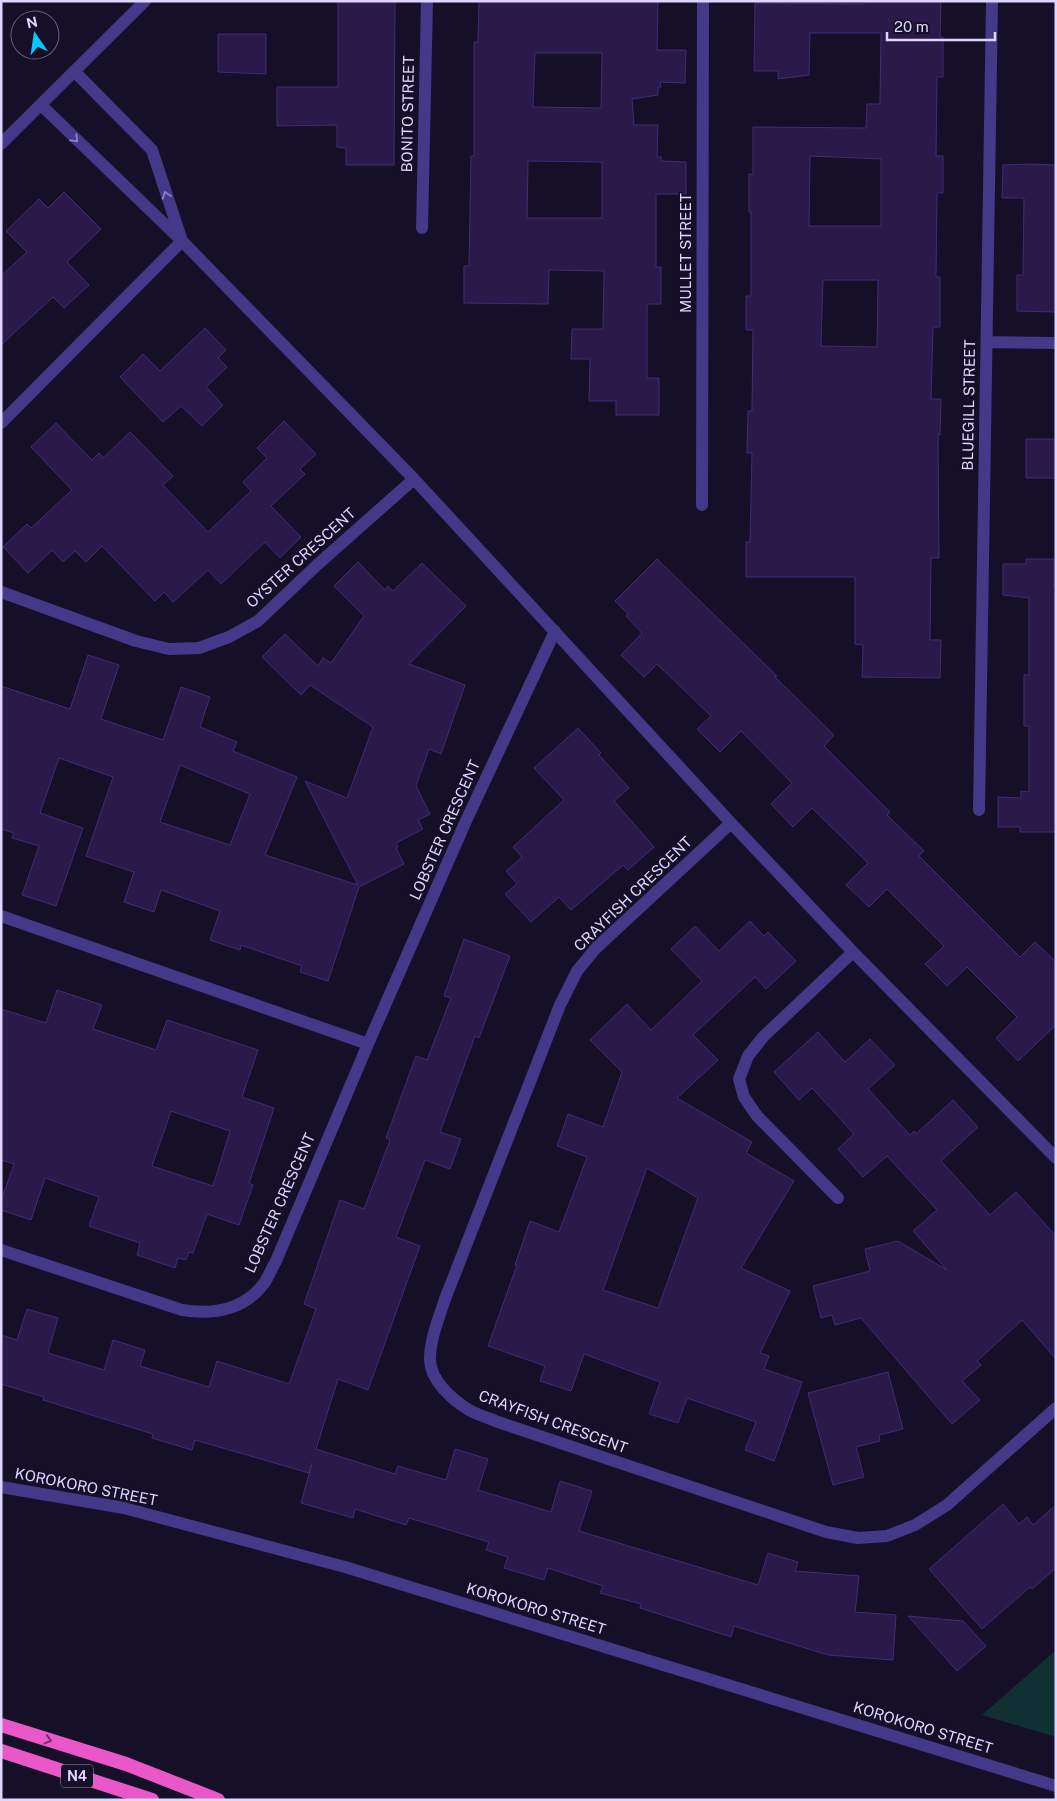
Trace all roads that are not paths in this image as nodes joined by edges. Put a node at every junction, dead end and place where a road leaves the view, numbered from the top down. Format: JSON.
{"nodes":[{"id":1,"x":145,"y":1,"type":"edge"},
{"id":2,"x":427,"y":1,"type":"edge"},
{"id":3,"x":703,"y":1,"type":"edge"},
{"id":4,"x":992,"y":1,"type":"edge"},
{"id":5,"x":75,"y":72,"type":"junction"},
{"id":6,"x":41,"y":105,"type":"junction"},
{"id":7,"x":1,"y":144,"type":"edge"},
{"id":8,"x":422,"y":228,"type":"dead end"},
{"id":9,"x":182,"y":241,"type":"junction"},
{"id":10,"x":986,"y":342,"type":"junction"},
{"id":11,"x":1056,"y":343,"type":"edge"},
{"id":12,"x":1,"y":423,"type":"edge"},
{"id":13,"x":414,"y":479,"type":"junction"},
{"id":14,"x":702,"y":505,"type":"dead end"},
{"id":15,"x":1,"y":592,"type":"edge"},
{"id":16,"x":555,"y":631,"type":"junction"},
{"id":17,"x":980,"y":810,"type":"dead end"},
{"id":18,"x":731,"y":823,"type":"junction"},
{"id":19,"x":1,"y":916,"type":"edge"},
{"id":20,"x":853,"y":952,"type":"junction"},
{"id":21,"x":368,"y":1044,"type":"junction"},
{"id":22,"x":1056,"y":1158,"type":"edge"},
{"id":23,"x":838,"y":1198,"type":"dead end"},
{"id":24,"x":1,"y":1250,"type":"edge"},
{"id":25,"x":1056,"y":1408,"type":"edge"},
{"id":26,"x":1,"y":1487,"type":"edge"},
{"id":27,"x":1,"y":1725,"type":"edge"},
{"id":28,"x":1,"y":1751,"type":"edge"},
{"id":29,"x":1056,"y":1786,"type":"edge"},
{"id":30,"x":152,"y":1800,"type":"edge"},
{"id":31,"x":218,"y":1800,"type":"edge"}],
"edges":[{"from":1,"to":5,"type":"street"},
{"from":2,"to":8,"type":"street","name":"BONITO STREET"},
{"from":3,"to":14,"type":"street","name":"MULLET STREET"},
{"from":4,"to":10,"type":"street","name":"BLUEGILL STREET"},
{"from":5,"to":6,"type":"street"},
{"from":9,"to":5,"type":"street","one_way":true},
{"from":6,"to":7,"type":"street"},
{"from":6,"to":9,"type":"street","one_way":true},
{"from":9,"to":12,"type":"street"},
{"from":9,"to":13,"type":"street"},
{"from":10,"to":11,"type":"street"},
{"from":10,"to":17,"type":"street","name":"BLUEGILL STREET"},
{"from":13,"to":15,"type":"street","name":"OYSTER CRESCENT"},
{"from":13,"to":16,"type":"street"},
{"from":16,"to":18,"type":"street"},
{"from":16,"to":21,"type":"street","name":"LOBSTER CRESCENT"},
{"from":18,"to":20,"type":"street"},
{"from":18,"to":25,"type":"street","name":"CRAYFISH CRESCENT"},
{"from":19,"to":21,"type":"street"},
{"from":20,"to":22,"type":"street"},
{"from":20,"to":23,"type":"street"},
{"from":21,"to":24,"type":"street","name":"LOBSTER CRESCENT"},
{"from":26,"to":29,"type":"street","name":"KOROKORO STREET"},
{"from":27,"to":31,"type":"highway","one_way":true},
{"from":28,"to":30,"type":"highway","number":"N4"}]}
